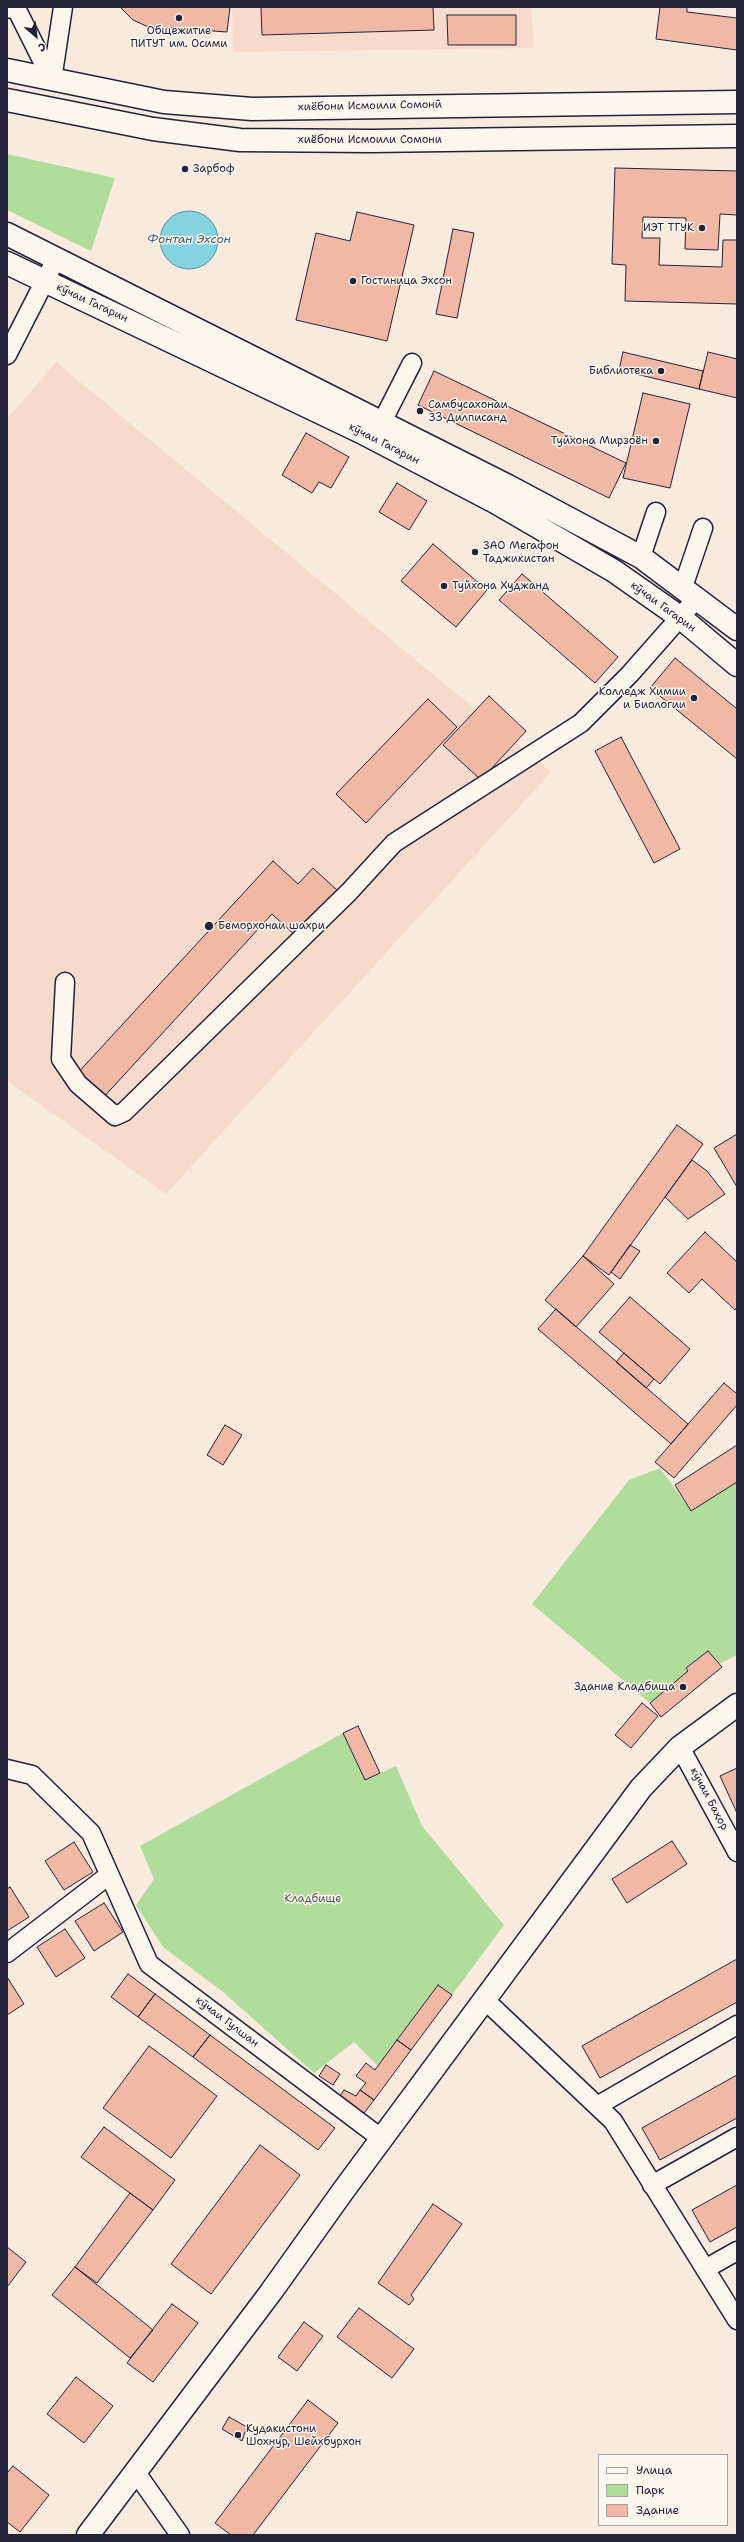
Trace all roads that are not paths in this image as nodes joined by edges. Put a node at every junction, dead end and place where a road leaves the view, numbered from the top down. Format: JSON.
{"nodes":[{"id":1,"x":63,"y":7,"type":"edge"},
{"id":2,"x":7,"y":8,"type":"edge"},
{"id":3,"x":7,"y":70,"type":"edge"},
{"id":4,"x":52,"y":80,"type":"junction"},
{"id":5,"x":7,"y":100,"type":"edge"},
{"id":6,"x":737,"y":102,"type":"edge"},
{"id":7,"x":737,"y":136,"type":"edge"},
{"id":8,"x":7,"y":234,"type":"edge"},
{"id":9,"x":56,"y":259,"type":"junction"},
{"id":10,"x":7,"y":263,"type":"edge"},
{"id":11,"x":44,"y":281,"type":"junction"},
{"id":12,"x":7,"y":355,"type":"edge"},
{"id":13,"x":412,"y":363,"type":"dead end"},
{"id":14,"x":382,"y":422,"type":"junction"},
{"id":15,"x":656,"y":512,"type":"dead end"},
{"id":16,"x":703,"y":528,"type":"dead end"},
{"id":17,"x":641,"y":557,"type":"junction"},
{"id":18,"x":690,"y":592,"type":"junction"},
{"id":19,"x":681,"y":618,"type":"junction"},
{"id":20,"x":737,"y":629,"type":"edge"},
{"id":21,"x":737,"y":665,"type":"edge"},
{"id":22,"x":65,"y":982,"type":"dead end"},
{"id":23,"x":737,"y":1705,"type":"edge"},
{"id":24,"x":680,"y":1747,"type":"junction"},
{"id":25,"x":7,"y":1769,"type":"edge"},
{"id":26,"x":737,"y":1852,"type":"edge"},
{"id":27,"x":109,"y":1875,"type":"junction"},
{"id":28,"x":7,"y":1953,"type":"edge"},
{"id":29,"x":484,"y":2000,"type":"junction"},
{"id":30,"x":737,"y":2025,"type":"edge"},
{"id":31,"x":597,"y":2106,"type":"junction"},
{"id":32,"x":737,"y":2137,"type":"edge"},
{"id":33,"x":382,"y":2139,"type":"junction"},
{"id":34,"x":652,"y":2185,"type":"junction"},
{"id":35,"x":737,"y":2251,"type":"edge"},
{"id":36,"x":705,"y":2269,"type":"junction"},
{"id":37,"x":737,"y":2320,"type":"edge"},
{"id":38,"x":135,"y":2471,"type":"junction"},
{"id":39,"x":88,"y":2535,"type":"edge"},
{"id":40,"x":180,"y":2535,"type":"edge"}],
"edges":[{"from":1,"to":4,"type":"street"},
{"from":2,"to":4,"type":"street"},
{"from":3,"to":4,"type":"main road","name":"хиёбони Исмоили Сомонӣ"},
{"from":4,"to":6,"type":"main road","name":"хиёбони Исмоили Сомонӣ"},
{"from":5,"to":7,"type":"main road","name":"хиёбони Исмоили Сомони"},
{"from":8,"to":9,"type":"main road","name":"кӯчаи Гагарин"},
{"from":9,"to":11,"type":"street"},
{"from":9,"to":14,"type":"main road","name":"кӯчаи Гагарин"},
{"from":10,"to":11,"type":"main road","name":"кӯчаи Гагарин"},
{"from":11,"to":12,"type":"street"},
{"from":11,"to":19,"type":"main road","name":"кӯчаи Гагарин"},
{"from":13,"to":14,"type":"street"},
{"from":14,"to":17,"type":"main road","name":"кӯчаи Гагарин"},
{"from":15,"to":17,"type":"street"},
{"from":16,"to":18,"type":"street"},
{"from":17,"to":18,"type":"main road","name":"кӯчаи Гагарин"},
{"from":18,"to":19,"type":"street"},
{"from":18,"to":20,"type":"main road","name":"кӯчаи Гагарин"},
{"from":19,"to":21,"type":"main road","name":"кӯчаи Гагарин"},
{"from":19,"to":22,"type":"street"},
{"from":23,"to":24,"type":"main road"},
{"from":24,"to":26,"type":"street","name":"кӯчаи Баҳор"},
{"from":24,"to":29,"type":"main road"},
{"from":25,"to":27,"type":"street","name":"кӯчаи Гулшан"},
{"from":27,"to":28,"type":"street"},
{"from":27,"to":33,"type":"street","name":"кӯчаи Гулшан"},
{"from":29,"to":31,"type":"street"},
{"from":29,"to":33,"type":"main road"},
{"from":30,"to":31,"type":"street"},
{"from":31,"to":34,"type":"street"},
{"from":32,"to":34,"type":"street"},
{"from":33,"to":38,"type":"main road"},
{"from":34,"to":36,"type":"street"},
{"from":35,"to":36,"type":"street"},
{"from":36,"to":37,"type":"street"},
{"from":38,"to":39,"type":"main road"},
{"from":38,"to":40,"type":"street"}]}
